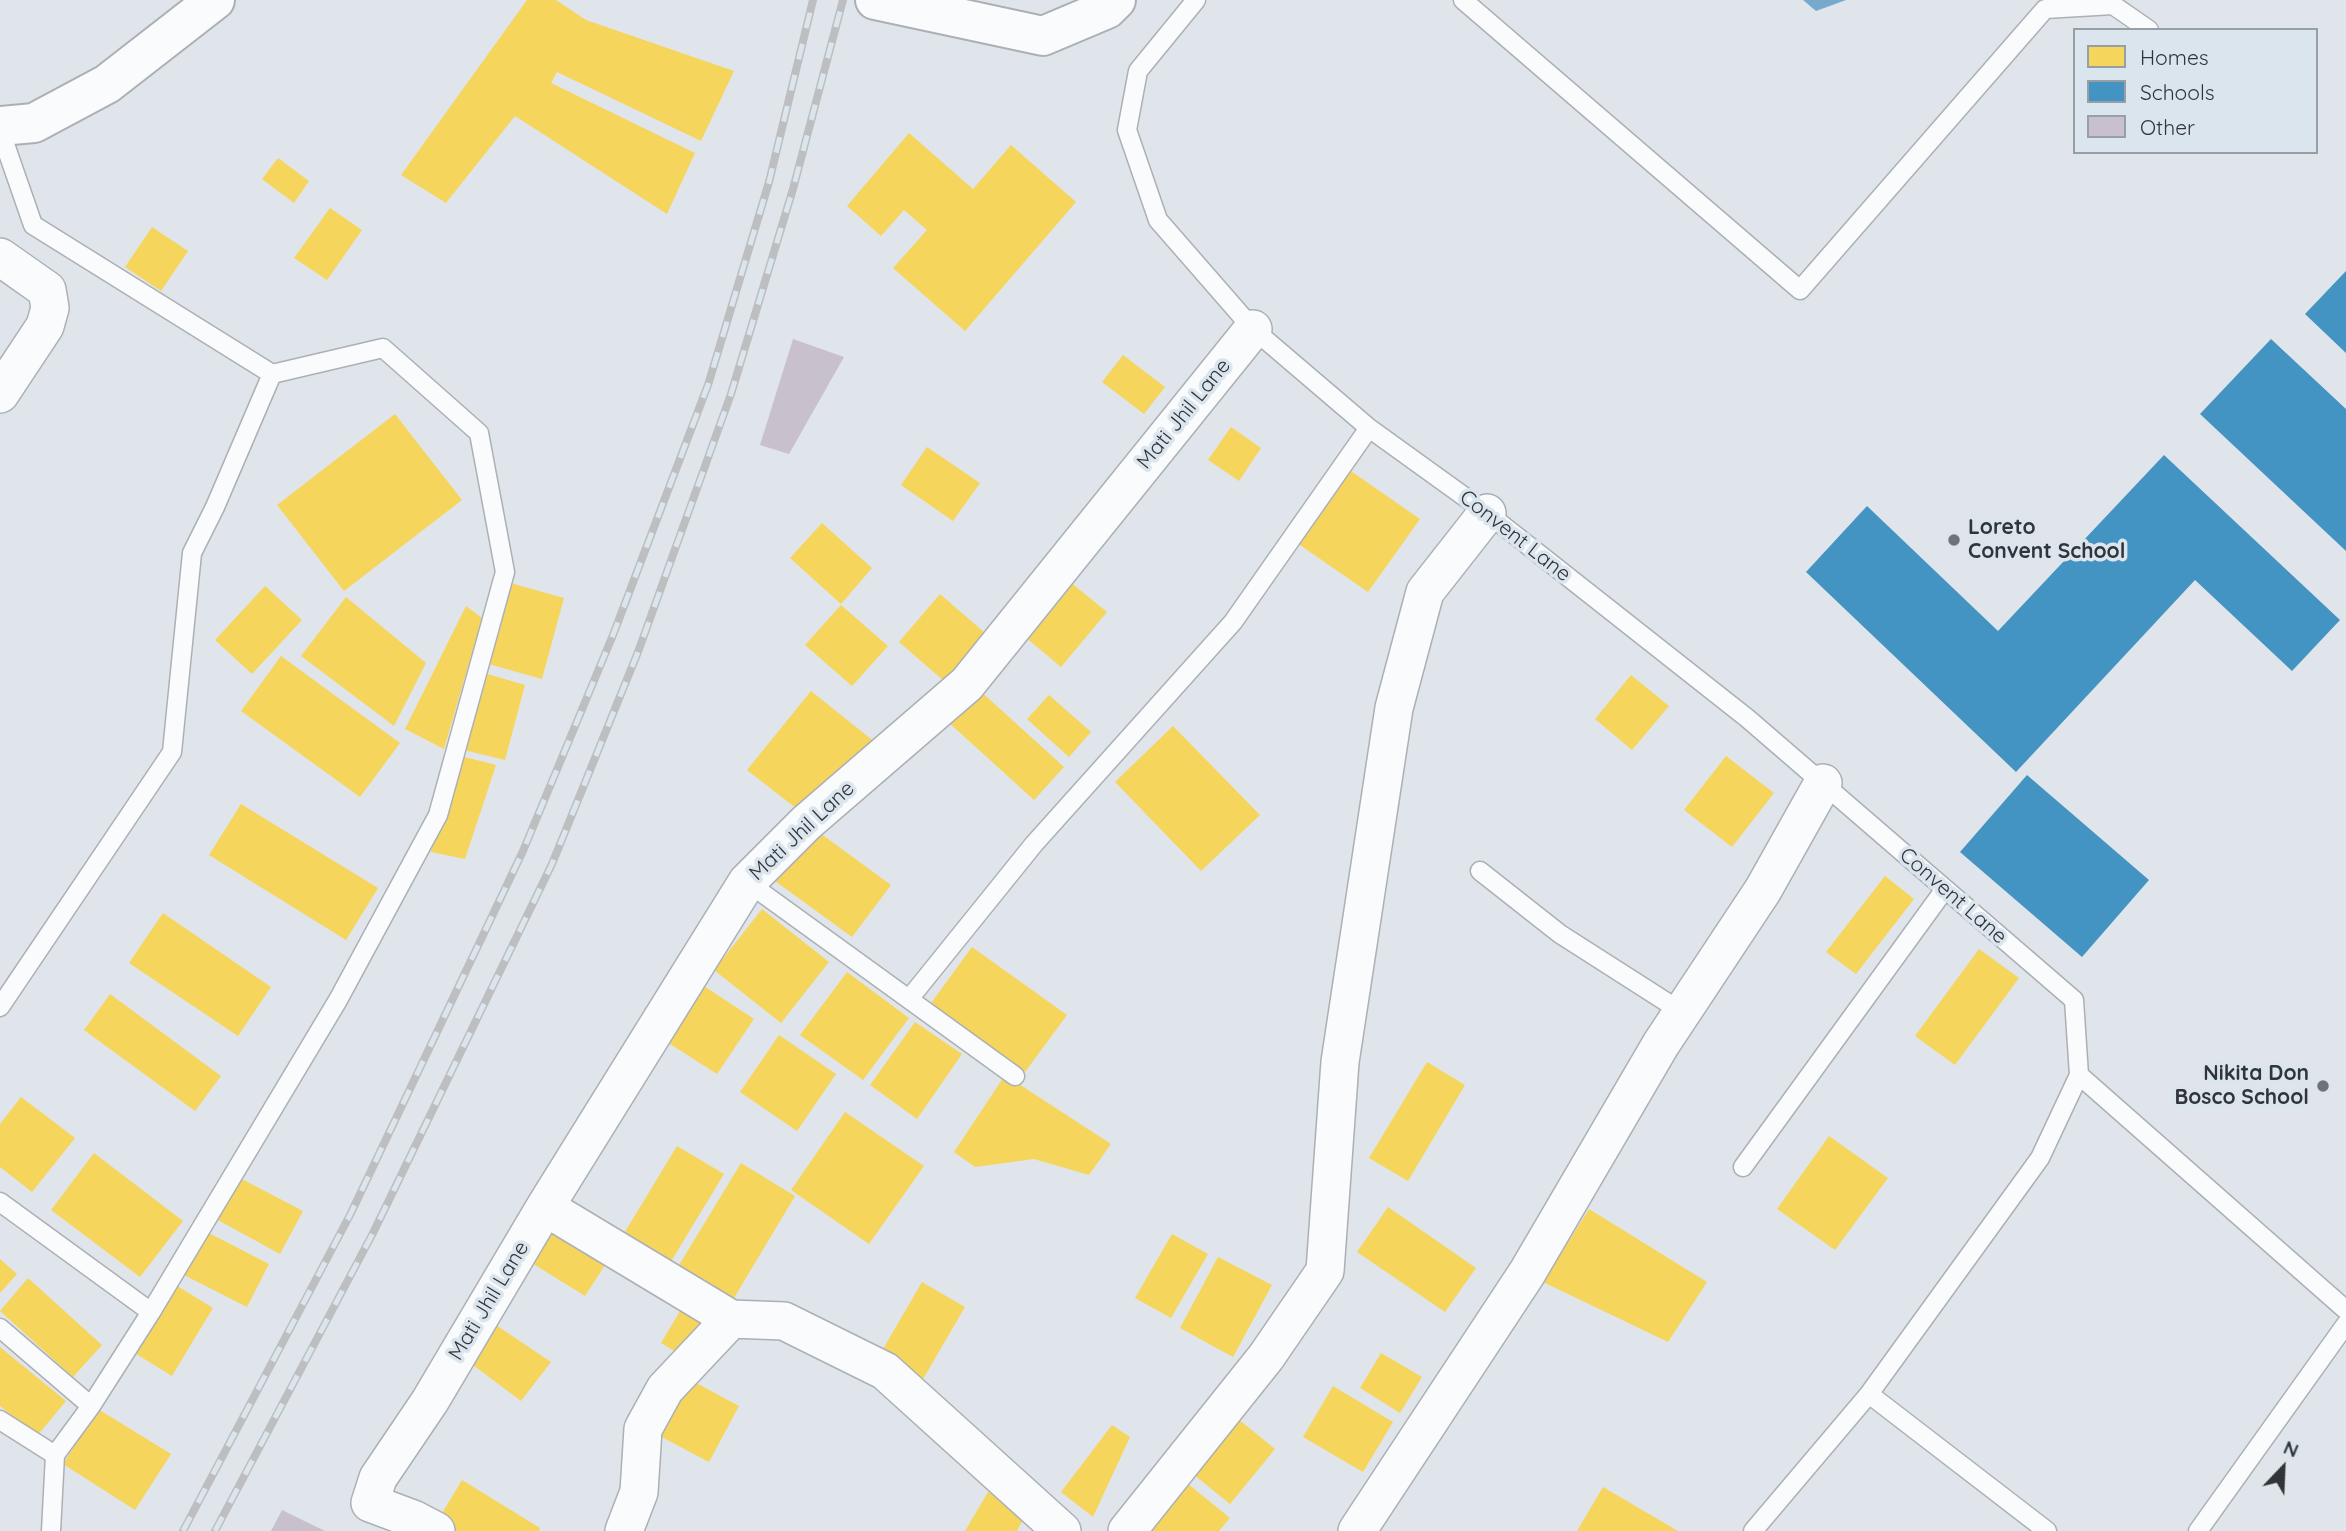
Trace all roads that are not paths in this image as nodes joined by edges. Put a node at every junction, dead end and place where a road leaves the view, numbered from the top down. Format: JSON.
{"nodes":[{"id":1,"x":215,"y":0,"type":"edge"},
{"id":2,"x":875,"y":0,"type":"edge"},
{"id":3,"x":1116,"y":0,"type":"edge"},
{"id":4,"x":1196,"y":0,"type":"edge"},
{"id":5,"x":1463,"y":0,"type":"edge"},
{"id":6,"x":2146,"y":28,"type":"edge"},
{"id":7,"x":0,"y":128,"type":"edge"},
{"id":8,"x":0,"y":257,"type":"edge"},
{"id":9,"x":1253,"y":329,"type":"junction"},
{"id":10,"x":272,"y":374,"type":"junction"},
{"id":11,"x":0,"y":394,"type":"edge"},
{"id":12,"x":1369,"y":428,"type":"junction"},
{"id":13,"x":1487,"y":513,"type":"junction"},
{"id":14,"x":1823,"y":783,"type":"junction"},
{"id":15,"x":1479,"y":871,"type":"dead end"},
{"id":16,"x":747,"y":882,"type":"junction"},
{"id":17,"x":1945,"y":889,"type":"junction"},
{"id":18,"x":909,"y":999,"type":"junction"},
{"id":19,"x":0,"y":1007,"type":"edge"},
{"id":20,"x":1682,"y":1012,"type":"junction"},
{"id":21,"x":2078,"y":1075,"type":"junction"},
{"id":22,"x":1015,"y":1076,"type":"dead end"},
{"id":23,"x":1743,"y":1167,"type":"dead end"},
{"id":24,"x":0,"y":1202,"type":"edge"},
{"id":25,"x":545,"y":1207,"type":"junction"},
{"id":26,"x":2346,"y":1310,"type":"edge"},
{"id":27,"x":151,"y":1312,"type":"junction"},
{"id":28,"x":731,"y":1319,"type":"junction"},
{"id":29,"x":2346,"y":1324,"type":"edge"},
{"id":30,"x":0,"y":1328,"type":"edge"},
{"id":31,"x":1869,"y":1394,"type":"junction"},
{"id":32,"x":91,"y":1406,"type":"junction"},
{"id":33,"x":0,"y":1420,"type":"edge"},
{"id":34,"x":55,"y":1455,"type":"junction"},
{"id":35,"x":418,"y":1527,"type":"edge"},
{"id":36,"x":51,"y":1531,"type":"edge"},
{"id":37,"x":624,"y":1531,"type":"edge"},
{"id":38,"x":1062,"y":1531,"type":"edge"},
{"id":39,"x":1127,"y":1531,"type":"edge"},
{"id":40,"x":1357,"y":1531,"type":"edge"},
{"id":41,"x":1753,"y":1531,"type":"edge"},
{"id":42,"x":2047,"y":1531,"type":"edge"},
{"id":43,"x":2198,"y":1531,"type":"edge"}],
"edges":[{"from":1,"to":7,"type":"street"},
{"from":2,"to":3,"type":"street"},
{"from":4,"to":9,"type":"lane","name":"Convent Lane"},
{"from":5,"to":6,"type":"lane"},
{"from":7,"to":10,"type":"lane"},
{"from":8,"to":11,"type":"street"},
{"from":9,"to":12,"type":"lane","name":"Convent Lane"},
{"from":9,"to":16,"type":"street","name":"Mati Jhil Lane"},
{"from":10,"to":19,"type":"lane"},
{"from":10,"to":27,"type":"lane"},
{"from":12,"to":13,"type":"lane","name":"Convent Lane"},
{"from":12,"to":18,"type":"lane"},
{"from":13,"to":14,"type":"lane","name":"Convent Lane"},
{"from":13,"to":39,"type":"street"},
{"from":14,"to":17,"type":"lane","name":"Convent Lane"},
{"from":14,"to":20,"type":"street"},
{"from":15,"to":20,"type":"lane"},
{"from":16,"to":18,"type":"lane"},
{"from":16,"to":25,"type":"street","name":"Mati Jhil Lane"},
{"from":17,"to":21,"type":"lane","name":"Convent Lane"},
{"from":17,"to":23,"type":"lane"},
{"from":18,"to":22,"type":"lane"},
{"from":20,"to":40,"type":"street"},
{"from":21,"to":26,"type":"lane"},
{"from":21,"to":31,"type":"lane"},
{"from":24,"to":27,"type":"lane"},
{"from":25,"to":28,"type":"street"},
{"from":25,"to":35,"type":"street","name":"Mati Jhil Lane"},
{"from":27,"to":32,"type":"lane"},
{"from":28,"to":37,"type":"street"},
{"from":28,"to":38,"type":"street"},
{"from":29,"to":43,"type":"lane"},
{"from":30,"to":32,"type":"lane"},
{"from":31,"to":41,"type":"lane"},
{"from":31,"to":42,"type":"lane"},
{"from":32,"to":34,"type":"lane"},
{"from":33,"to":34,"type":"lane"},
{"from":34,"to":36,"type":"lane"}]}
